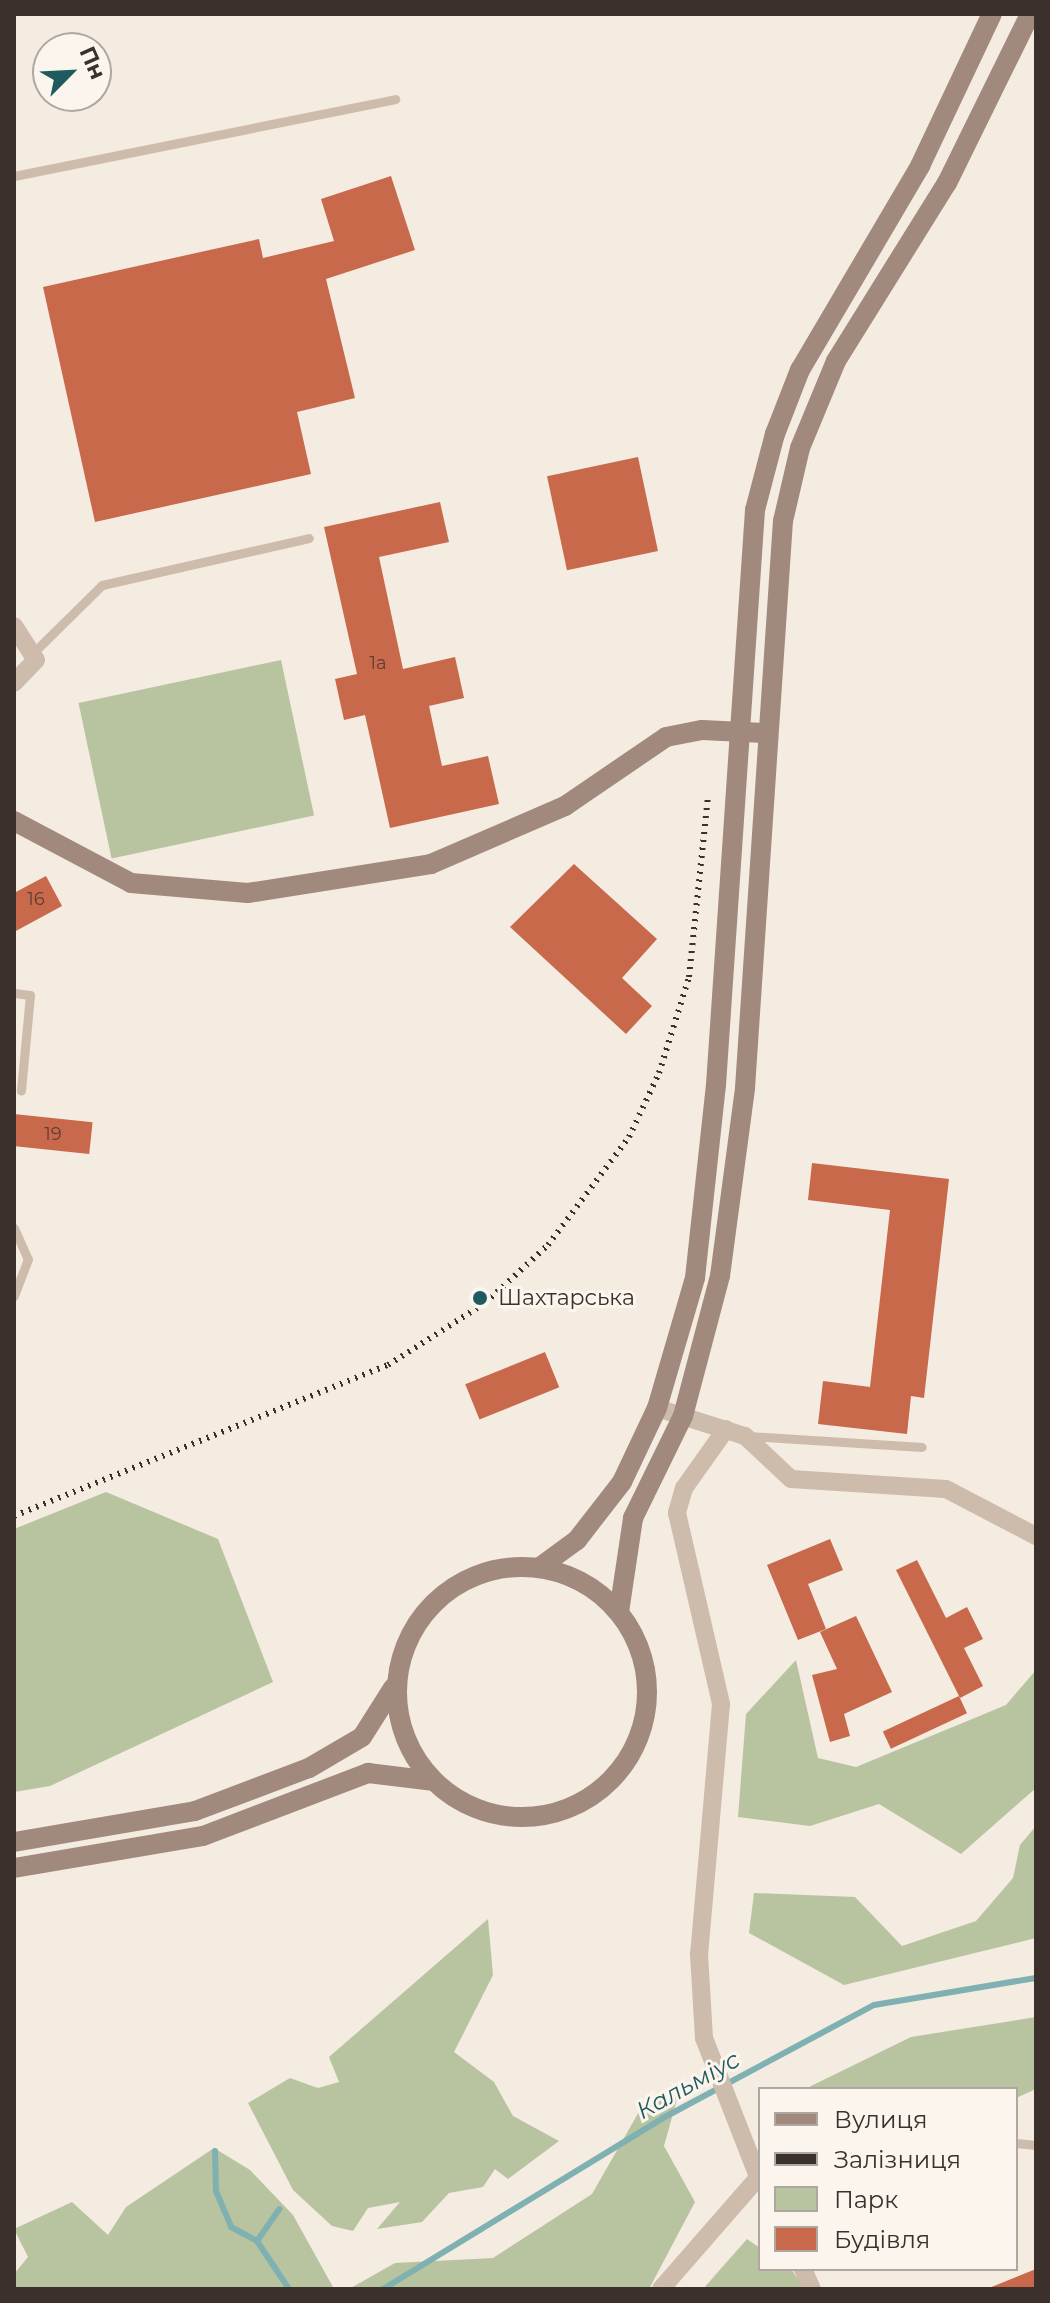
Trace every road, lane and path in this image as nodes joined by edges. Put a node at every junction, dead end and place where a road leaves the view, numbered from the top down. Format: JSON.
{"nodes":[{"id":1,"x":992,"y":14,"type":"edge"},
{"id":2,"x":1030,"y":14,"type":"edge"},
{"id":3,"x":395,"y":99,"type":"dead end"},
{"id":4,"x":14,"y":176,"type":"edge"},
{"id":5,"x":309,"y":538,"type":"dead end"},
{"id":6,"x":14,"y":626,"type":"edge"},
{"id":7,"x":34,"y":652,"type":"junction"},
{"id":8,"x":14,"y":683,"type":"edge"},
{"id":9,"x":735,"y":731,"type":"junction"},
{"id":10,"x":764,"y":733,"type":"junction"},
{"id":11,"x":14,"y":821,"type":"edge"},
{"id":12,"x":14,"y":993,"type":"edge"},
{"id":13,"x":21,"y":1091,"type":"dead end"},
{"id":14,"x":14,"y":1228,"type":"edge"},
{"id":15,"x":14,"y":1296,"type":"edge"},
{"id":16,"x":657,"y":1408,"type":"junction"},
{"id":17,"x":683,"y":1416,"type":"junction"},
{"id":18,"x":726,"y":1429,"type":"junction"},
{"id":19,"x":745,"y":1436,"type":"junction"},
{"id":20,"x":922,"y":1447,"type":"dead end"},
{"id":21,"x":1036,"y":1536,"type":"edge"},
{"id":22,"x":540,"y":1567,"type":"junction"},
{"id":23,"x":619,"y":1612,"type":"junction"},
{"id":24,"x":402,"y":1653,"type":"junction"},
{"id":25,"x":433,"y":1781,"type":"junction"},
{"id":26,"x":14,"y":1842,"type":"edge"},
{"id":27,"x":14,"y":1868,"type":"edge"},
{"id":28,"x":758,"y":2177,"type":"edge"},
{"id":29,"x":758,"y":2181,"type":"edge"},
{"id":30,"x":661,"y":2289,"type":"edge"}],
"edges":[{"from":1,"to":9,"type":"main road"},
{"from":2,"to":10,"type":"main road"},
{"from":3,"to":4,"type":"lane"},
{"from":5,"to":7,"type":"lane"},
{"from":6,"to":7,"type":"street"},
{"from":7,"to":8,"type":"street"},
{"from":9,"to":10,"type":"main road"},
{"from":9,"to":11,"type":"main road"},
{"from":9,"to":16,"type":"main road"},
{"from":10,"to":17,"type":"main road"},
{"from":12,"to":13,"type":"lane"},
{"from":14,"to":15,"type":"lane"},
{"from":16,"to":17,"type":"street"},
{"from":16,"to":22,"type":"main road"},
{"from":17,"to":18,"type":"street"},
{"from":17,"to":23,"type":"main road"},
{"from":18,"to":19,"type":"street"},
{"from":18,"to":28,"type":"street"},
{"from":19,"to":20,"type":"lane"},
{"from":19,"to":21,"type":"street"},
{"from":22,"to":23,"type":"main road"},
{"from":22,"to":24,"type":"main road"},
{"from":23,"to":25,"type":"main road"},
{"from":24,"to":25,"type":"main road"},
{"from":24,"to":26,"type":"main road"},
{"from":25,"to":27,"type":"main road"},
{"from":29,"to":30,"type":"street"}]}
